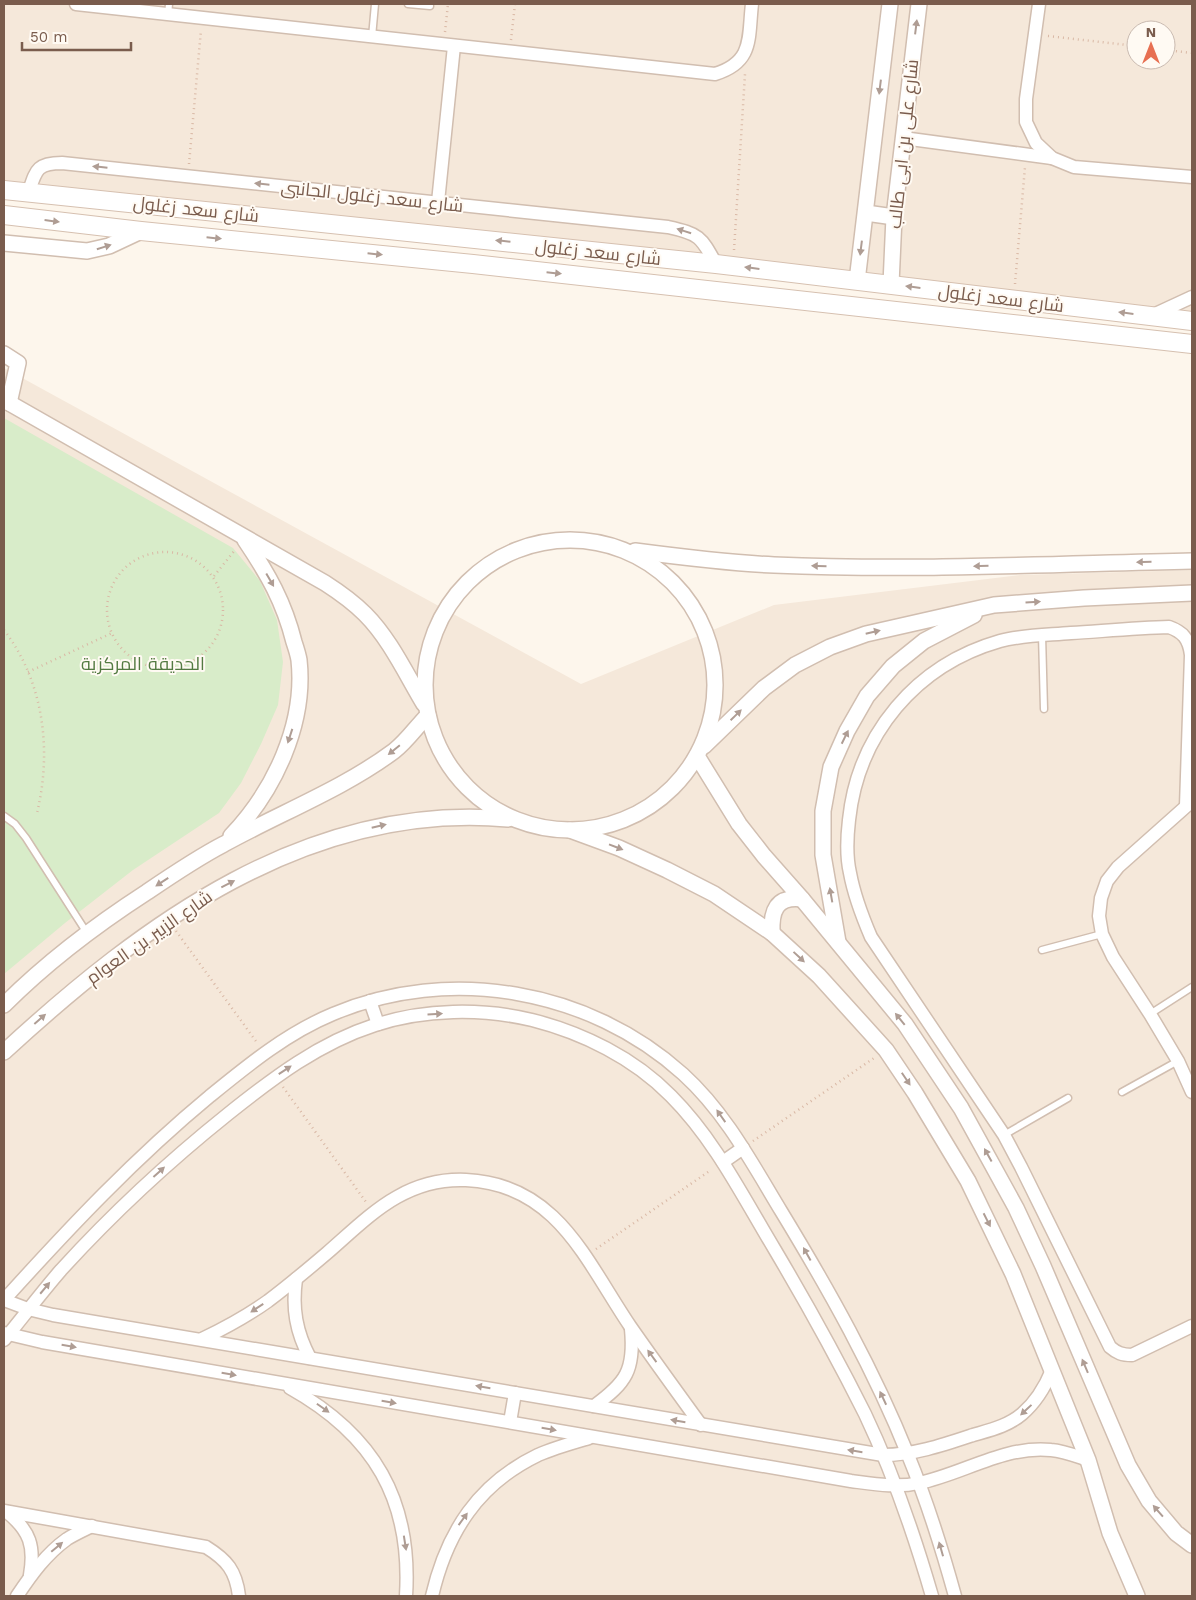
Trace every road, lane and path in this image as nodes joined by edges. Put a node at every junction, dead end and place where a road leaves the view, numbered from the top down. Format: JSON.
{"nodes":[{"id":1,"x":77,"y":4,"type":"edge"},
{"id":2,"x":375,"y":4,"type":"edge"},
{"id":3,"x":408,"y":4,"type":"edge"},
{"id":4,"x":448,"y":4,"type":"edge"},
{"id":5,"x":515,"y":4,"type":"edge"},
{"id":6,"x":752,"y":4,"type":"edge"},
{"id":7,"x":890,"y":4,"type":"edge"},
{"id":8,"x":919,"y":4,"type":"edge"},
{"id":9,"x":1039,"y":4,"type":"edge"},
{"id":10,"x":430,"y":6,"type":"dead end"},
{"id":11,"x":169,"y":9,"type":"edge"},
{"id":12,"x":202,"y":18,"type":"junction"},
{"id":13,"x":1035,"y":34,"type":"junction"},
{"id":14,"x":372,"y":37,"type":"junction"},
{"id":15,"x":1126,"y":45,"type":"edge"},
{"id":16,"x":449,"y":46,"type":"junction"},
{"id":17,"x":1176,"y":51,"type":"edge"},
{"id":18,"x":510,"y":52,"type":"junction"},
{"id":19,"x":746,"y":52,"type":"junction"},
{"id":20,"x":1192,"y":53,"type":"edge"},
{"id":21,"x":903,"y":138,"type":"junction"},
{"id":22,"x":1026,"y":155,"type":"junction"},
{"id":23,"x":1052,"y":158,"type":"junction"},
{"id":24,"x":187,"y":176,"type":"junction"},
{"id":25,"x":1192,"y":177,"type":"edge"},
{"id":26,"x":4,"y":190,"type":"edge"},
{"id":27,"x":29,"y":191,"type":"junction"},
{"id":28,"x":438,"y":202,"type":"junction"},
{"id":29,"x":866,"y":213,"type":"junction"},
{"id":30,"x":4,"y":215,"type":"edge"},
{"id":31,"x":894,"y":217,"type":"junction"},
{"id":32,"x":141,"y":231,"type":"junction"},
{"id":33,"x":477,"y":238,"type":"junction"},
{"id":34,"x":4,"y":243,"type":"edge"},
{"id":35,"x":473,"y":264,"type":"junction"},
{"id":36,"x":724,"y":265,"type":"junction"},
{"id":37,"x":858,"y":281,"type":"junction"},
{"id":38,"x":891,"y":284,"type":"junction"},
{"id":39,"x":1192,"y":297,"type":"edge"},
{"id":40,"x":1013,"y":300,"type":"junction"},
{"id":41,"x":1150,"y":316,"type":"junction"},
{"id":42,"x":1192,"y":320,"type":"edge"},
{"id":43,"x":1192,"y":344,"type":"edge"},
{"id":44,"x":4,"y":354,"type":"edge"},
{"id":45,"x":6,"y":402,"type":"edge"},
{"id":46,"x":245,"y":538,"type":"junction"},
{"id":47,"x":626,"y":550,"type":"junction"},
{"id":48,"x":1192,"y":561,"type":"edge"},
{"id":49,"x":214,"y":576,"type":"junction"},
{"id":50,"x":1192,"y":593,"type":"edge"},
{"id":51,"x":994,"y":605,"type":"junction"},
{"id":52,"x":4,"y":630,"type":"edge"},
{"id":53,"x":112,"y":633,"type":"junction"},
{"id":54,"x":1042,"y":635,"type":"junction"},
{"id":55,"x":28,"y":672,"type":"junction"},
{"id":56,"x":1044,"y":709,"type":"dead end"},
{"id":57,"x":427,"y":712,"type":"junction"},
{"id":58,"x":699,"y":752,"type":"junction"},
{"id":59,"x":1189,"y":804,"type":"edge"},
{"id":60,"x":37,"y":813,"type":"dead end"},
{"id":61,"x":4,"y":816,"type":"edge"},
{"id":62,"x":516,"y":820,"type":"junction"},
{"id":63,"x":570,"y":830,"type":"junction"},
{"id":64,"x":222,"y":845,"type":"junction"},
{"id":65,"x":802,"y":900,"type":"junction"},
{"id":66,"x":167,"y":920,"type":"junction"},
{"id":67,"x":772,"y":933,"type":"junction"},
{"id":68,"x":88,"y":934,"type":"junction"},
{"id":69,"x":1102,"y":934,"type":"junction"},
{"id":70,"x":838,"y":943,"type":"junction"},
{"id":71,"x":1042,"y":950,"type":"dead end"},
{"id":72,"x":1192,"y":987,"type":"edge"},
{"id":73,"x":370,"y":1001,"type":"junction"},
{"id":74,"x":4,"y":1005,"type":"edge"},
{"id":75,"x":1150,"y":1014,"type":"junction"},
{"id":76,"x":378,"y":1024,"type":"junction"},
{"id":77,"x":886,"y":1050,"type":"junction"},
{"id":78,"x":4,"y":1052,"type":"edge"},
{"id":79,"x":264,"y":1053,"type":"junction"},
{"id":80,"x":1178,"y":1061,"type":"junction"},
{"id":81,"x":276,"y":1077,"type":"junction"},
{"id":82,"x":1122,"y":1092,"type":"dead end"},
{"id":83,"x":1192,"y":1092,"type":"edge"},
{"id":84,"x":1068,"y":1098,"type":"dead end"},
{"id":85,"x":1004,"y":1135,"type":"junction"},
{"id":86,"x":743,"y":1148,"type":"junction"},
{"id":87,"x":723,"y":1162,"type":"junction"},
{"id":88,"x":374,"y":1214,"type":"junction"},
{"id":89,"x":585,"y":1256,"type":"junction"},
{"id":90,"x":296,"y":1279,"type":"junction"},
{"id":91,"x":4,"y":1300,"type":"edge"},
{"id":92,"x":28,"y":1309,"type":"junction"},
{"id":93,"x":1192,"y":1326,"type":"edge"},
{"id":94,"x":631,"y":1327,"type":"junction"},
{"id":95,"x":5,"y":1336,"type":"edge"},
{"id":96,"x":202,"y":1339,"type":"junction"},
{"id":97,"x":310,"y":1358,"type":"junction"},
{"id":98,"x":1052,"y":1370,"type":"junction"},
{"id":99,"x":281,"y":1383,"type":"junction"},
{"id":100,"x":515,"y":1393,"type":"junction"},
{"id":101,"x":594,"y":1406,"type":"junction"},
{"id":102,"x":510,"y":1422,"type":"junction"},
{"id":103,"x":701,"y":1425,"type":"junction"},
{"id":104,"x":592,"y":1437,"type":"junction"},
{"id":105,"x":908,"y":1454,"type":"junction"},
{"id":106,"x":883,"y":1455,"type":"junction"},
{"id":107,"x":1088,"y":1460,"type":"junction"},
{"id":108,"x":919,"y":1484,"type":"junction"},
{"id":109,"x":895,"y":1486,"type":"junction"},
{"id":110,"x":6,"y":1511,"type":"edge"},
{"id":111,"x":92,"y":1526,"type":"junction"},
{"id":112,"x":1192,"y":1545,"type":"edge"},
{"id":113,"x":29,"y":1578,"type":"junction"},
{"id":114,"x":17,"y":1596,"type":"edge"},
{"id":115,"x":239,"y":1596,"type":"edge"},
{"id":116,"x":406,"y":1596,"type":"edge"},
{"id":117,"x":432,"y":1596,"type":"edge"},
{"id":118,"x":932,"y":1596,"type":"edge"},
{"id":119,"x":955,"y":1596,"type":"edge"},
{"id":120,"x":1137,"y":1596,"type":"edge"}],
"edges":[{"from":1,"to":11,"type":"street"},
{"from":2,"to":14,"type":"lane"},
{"from":3,"to":10,"type":"lane"},
{"from":4,"to":16,"type":"path"},
{"from":5,"to":18,"type":"path"},
{"from":6,"to":19,"type":"street"},
{"from":7,"to":29,"type":"street","name":"شارع على بن ابى طالب","one_way":true},
{"from":21,"to":8,"type":"street","name":"شارع على بن ابى طالب","one_way":true},
{"from":9,"to":13,"type":"street"},
{"from":11,"to":12,"type":"street"},
{"from":12,"to":14,"type":"street"},
{"from":12,"to":24,"type":"path"},
{"from":13,"to":15,"type":"path"},
{"from":13,"to":23,"type":"street"},
{"from":14,"to":16,"type":"street"},
{"from":16,"to":18,"type":"street"},
{"from":16,"to":28,"type":"street"},
{"from":17,"to":20,"type":"path"},
{"from":18,"to":19,"type":"street"},
{"from":19,"to":36,"type":"path"},
{"from":21,"to":22,"type":"street"},
{"from":21,"to":31,"type":"street","name":"شارع على بن ابى طالب"},
{"from":22,"to":23,"type":"street"},
{"from":22,"to":40,"type":"path"},
{"from":23,"to":25,"type":"street"},
{"from":24,"to":27,"type":"street","name":"شارع سعد زغلول الجانبى","one_way":true},
{"from":28,"to":24,"type":"street","name":"شارع سعد زغلول الجانبى","one_way":true},
{"from":26,"to":27,"type":"main road","name":"شارع سعد زغلول"},
{"from":27,"to":33,"type":"main road","name":"شارع سعد زغلول"},
{"from":36,"to":28,"type":"street","name":"شارع سعد زغلول الجانبى","one_way":true},
{"from":29,"to":31,"type":"street"},
{"from":29,"to":37,"type":"street","name":"شارع على بن ابى طالب","one_way":true},
{"from":30,"to":32,"type":"main road","name":"شارع سعد زغلول","one_way":true},
{"from":31,"to":38,"type":"street","name":"شارع على بن ابى طالب"},
{"from":34,"to":32,"type":"street","one_way":true},
{"from":32,"to":35,"type":"main road","name":"شارع سعد زغلول","one_way":true},
{"from":33,"to":35,"type":"main road"},
{"from":36,"to":33,"type":"main road","name":"شارع سعد زغلول","one_way":true},
{"from":35,"to":43,"type":"main road","name":"شارع سعد زغلول","one_way":true},
{"from":37,"to":36,"type":"main road","name":"شارع سعد زغلول","one_way":true},
{"from":37,"to":38,"type":"main road","name":"شارع سعد زغلول"},
{"from":40,"to":38,"type":"main road","name":"شارع سعد زغلول","one_way":true},
{"from":39,"to":41,"type":"street"},
{"from":41,"to":40,"type":"main road","name":"شارع سعد زغلول","one_way":true},
{"from":41,"to":42,"type":"main road","name":"شارع سعد زغلول"},
{"from":44,"to":45,"type":"street"},
{"from":45,"to":46,"type":"street"},
{"from":46,"to":49,"type":"path"},
{"from":46,"to":57,"type":"street"},
{"from":46,"to":64,"type":"street","one_way":true},
{"from":48,"to":47,"type":"street","one_way":true},
{"from":47,"to":57,"type":"street"},
{"from":47,"to":58,"type":"street"},
{"from":49,"to":53,"type":"path"},
{"from":49,"to":53,"type":"path"},
{"from":51,"to":50,"type":"street","one_way":true},
{"from":58,"to":51,"type":"street","one_way":true},
{"from":70,"to":51,"type":"street","one_way":true},
{"from":52,"to":55,"type":"path"},
{"from":53,"to":55,"type":"path"},
{"from":54,"to":56,"type":"lane"},
{"from":54,"to":59,"type":"street"},
{"from":54,"to":85,"type":"street"},
{"from":55,"to":60,"type":"path"},
{"from":57,"to":62,"type":"street"},
{"from":57,"to":64,"type":"street","name":"شارع الزبير بن العوام","one_way":true},
{"from":58,"to":63,"type":"street"},
{"from":58,"to":65,"type":"street"},
{"from":59,"to":69,"type":"street"},
{"from":61,"to":68,"type":"lane"},
{"from":62,"to":63,"type":"street"},
{"from":66,"to":62,"type":"street","name":"شارع الزبير بن العوام","one_way":true},
{"from":63,"to":67,"type":"street","one_way":true},
{"from":64,"to":68,"type":"street","name":"شارع الزبير بن العوام","one_way":true},
{"from":65,"to":67,"type":"street"},
{"from":65,"to":70,"type":"street"},
{"from":78,"to":66,"type":"street","name":"شارع الزبير بن العوام","one_way":true},
{"from":66,"to":79,"type":"path"},
{"from":67,"to":77,"type":"street","one_way":true},
{"from":68,"to":74,"type":"street","name":"شارع الزبير بن العوام"},
{"from":69,"to":71,"type":"lane"},
{"from":69,"to":75,"type":"street"},
{"from":112,"to":70,"type":"street","one_way":true},
{"from":72,"to":75,"type":"lane"},
{"from":73,"to":76,"type":"street"},
{"from":73,"to":79,"type":"street"},
{"from":86,"to":73,"type":"street","one_way":true},
{"from":75,"to":80,"type":"street"},
{"from":81,"to":76,"type":"street","one_way":true},
{"from":76,"to":87,"type":"street","one_way":true},
{"from":77,"to":86,"type":"path"},
{"from":77,"to":98,"type":"street","one_way":true},
{"from":79,"to":91,"type":"street"},
{"from":80,"to":82,"type":"lane"},
{"from":80,"to":83,"type":"street"},
{"from":81,"to":88,"type":"path"},
{"from":92,"to":81,"type":"street","one_way":true},
{"from":84,"to":85,"type":"lane"},
{"from":85,"to":93,"type":"street"},
{"from":86,"to":87,"type":"street"},
{"from":105,"to":86,"type":"street","one_way":true},
{"from":87,"to":89,"type":"path"},
{"from":87,"to":106,"type":"street"},
{"from":88,"to":89,"type":"street"},
{"from":88,"to":90,"type":"street"},
{"from":89,"to":94,"type":"street"},
{"from":90,"to":96,"type":"street","one_way":true},
{"from":90,"to":97,"type":"street"},
{"from":91,"to":92,"type":"street"},
{"from":92,"to":95,"type":"street"},
{"from":92,"to":96,"type":"street"},
{"from":94,"to":101,"type":"street"},
{"from":103,"to":94,"type":"street","one_way":true},
{"from":95,"to":99,"type":"street","one_way":true},
{"from":96,"to":97,"type":"street"},
{"from":100,"to":97,"type":"street","one_way":true},
{"from":98,"to":105,"type":"street","one_way":true},
{"from":98,"to":107,"type":"street"},
{"from":99,"to":102,"type":"street","one_way":true},
{"from":99,"to":116,"type":"street","one_way":true},
{"from":100,"to":101,"type":"street"},
{"from":100,"to":102,"type":"street"},
{"from":103,"to":101,"type":"street","one_way":true},
{"from":102,"to":104,"type":"street","one_way":true},
{"from":106,"to":103,"type":"street","one_way":true},
{"from":104,"to":109,"type":"street"},
{"from":117,"to":104,"type":"street","one_way":true},
{"from":105,"to":106,"type":"street"},
{"from":105,"to":108,"type":"street"},
{"from":106,"to":109,"type":"street"},
{"from":107,"to":108,"type":"street"},
{"from":107,"to":120,"type":"street"},
{"from":108,"to":109,"type":"street"},
{"from":119,"to":108,"type":"street","one_way":true},
{"from":109,"to":118,"type":"street"},
{"from":110,"to":111,"type":"street"},
{"from":110,"to":113,"type":"street"},
{"from":113,"to":111,"type":"street","one_way":true},
{"from":111,"to":115,"type":"street"},
{"from":113,"to":114,"type":"street"}]}
